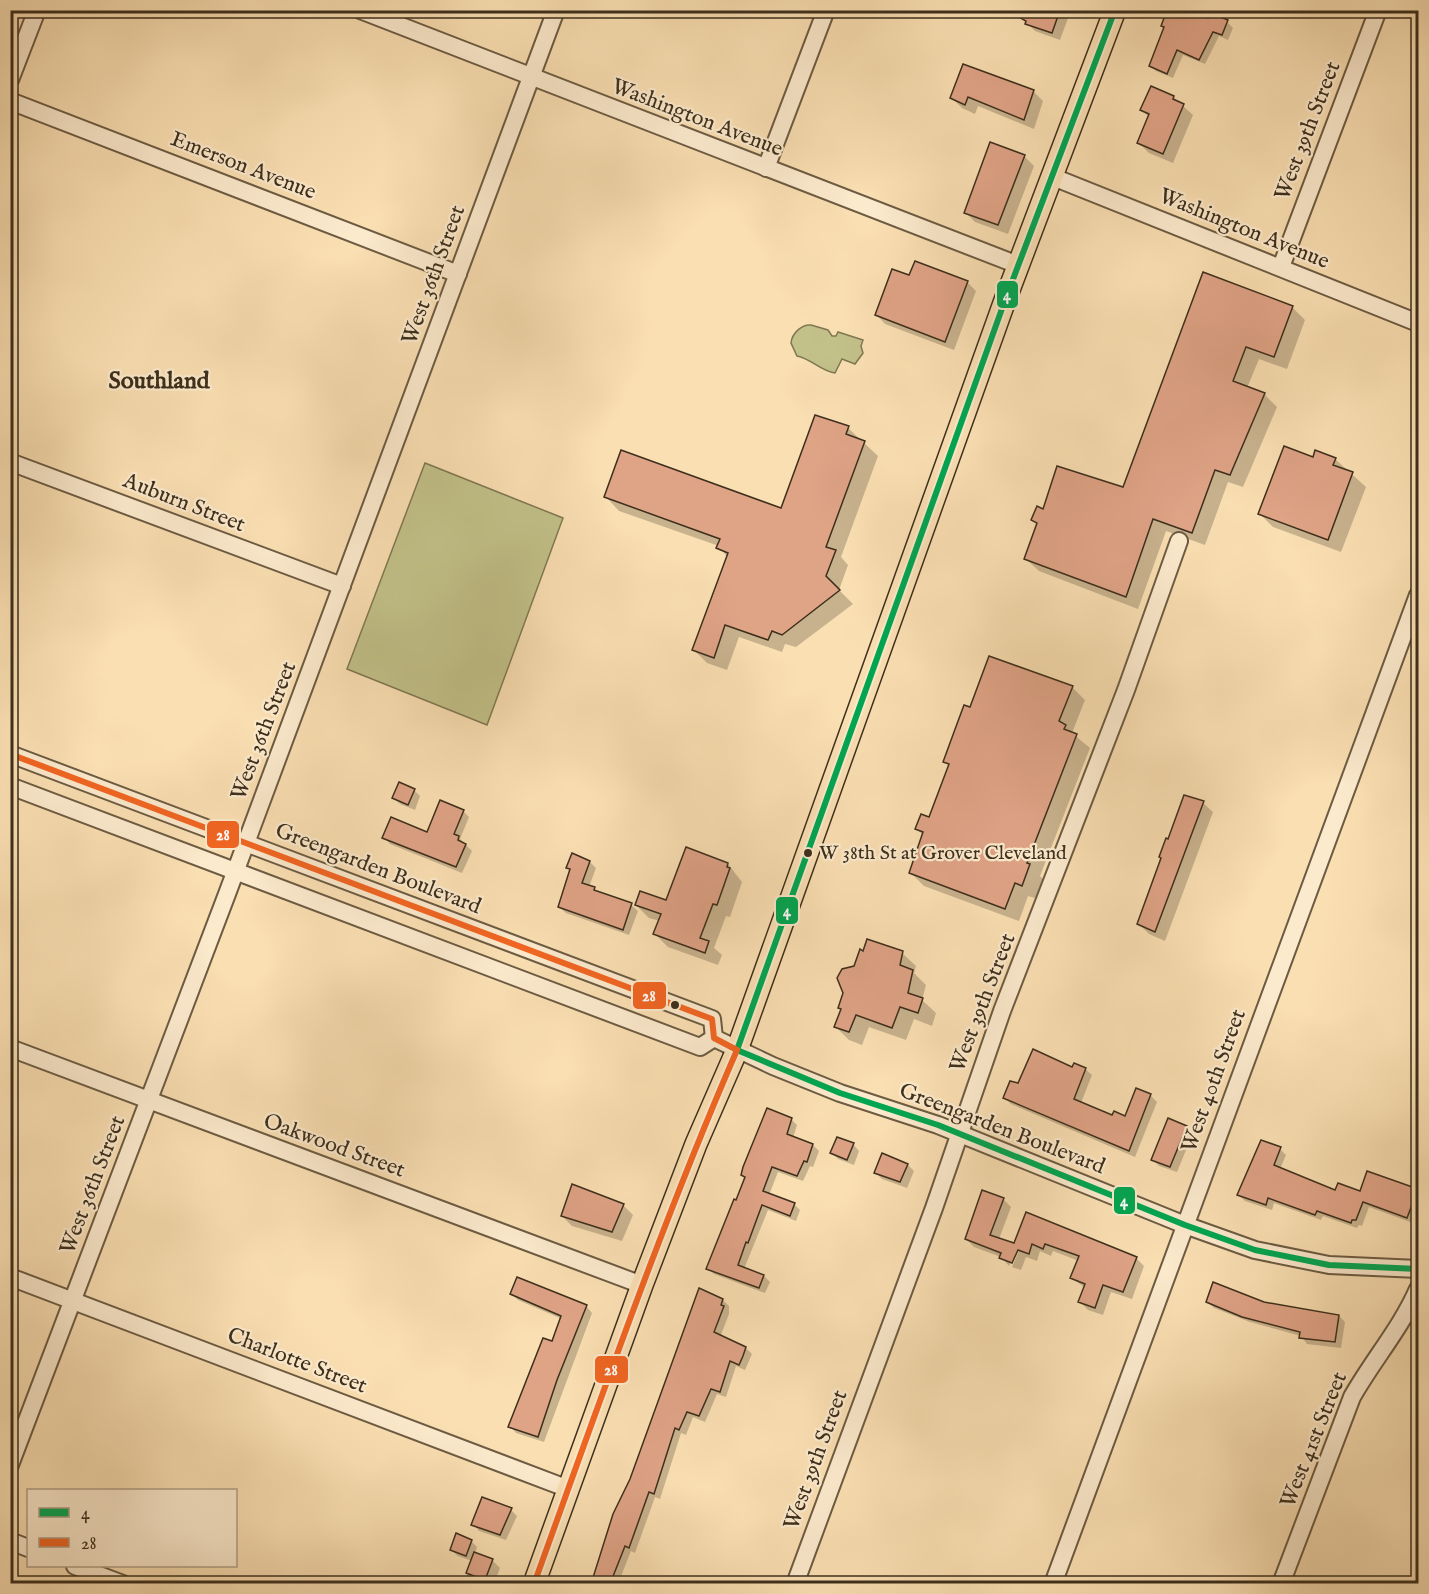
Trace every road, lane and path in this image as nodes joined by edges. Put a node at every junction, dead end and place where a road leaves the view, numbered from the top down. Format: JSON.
{"nodes":[{"id":1,"x":37,"y":10,"type":"edge"},
{"id":2,"x":360,"y":10,"type":"edge"},
{"id":3,"x":556,"y":10,"type":"edge"},
{"id":4,"x":826,"y":10,"type":"edge"},
{"id":5,"x":1115,"y":10,"type":"edge"},
{"id":6,"x":1378,"y":10,"type":"edge"},
{"id":7,"x":531,"y":78,"type":"junction"},
{"id":8,"x":10,"y":81,"type":"edge"},
{"id":9,"x":10,"y":101,"type":"edge"},
{"id":10,"x":765,"y":168,"type":"junction"},
{"id":11,"x":1053,"y":177,"type":"junction"},
{"id":12,"x":1018,"y":265,"type":"junction"},
{"id":13,"x":1281,"y":267,"type":"junction"},
{"id":14,"x":458,"y":274,"type":"junction"},
{"id":15,"x":1419,"y":323,"type":"edge"},
{"id":16,"x":10,"y":462,"type":"edge"},
{"id":17,"x":1179,"y":541,"type":"dead end"},
{"id":18,"x":342,"y":586,"type":"junction"},
{"id":19,"x":1419,"y":595,"type":"edge"},
{"id":20,"x":10,"y":754,"type":"edge"},
{"id":21,"x":10,"y":786,"type":"edge"},
{"id":22,"x":246,"y":844,"type":"junction"},
{"id":23,"x":235,"y":872,"type":"junction"},
{"id":24,"x":714,"y":1038,"type":"junction"},
{"id":25,"x":10,"y":1048,"type":"edge"},
{"id":26,"x":737,"y":1050,"type":"junction"},
{"id":27,"x":149,"y":1100,"type":"junction"},
{"id":28,"x":960,"y":1134,"type":"junction"},
{"id":29,"x":1185,"y":1225,"type":"junction"},
{"id":30,"x":1419,"y":1269,"type":"edge"},
{"id":31,"x":10,"y":1277,"type":"edge"},
{"id":32,"x":642,"y":1285,"type":"junction"},
{"id":33,"x":1419,"y":1289,"type":"edge"},
{"id":34,"x":73,"y":1300,"type":"junction"},
{"id":35,"x":10,"y":1465,"type":"edge"},
{"id":36,"x":566,"y":1488,"type":"junction"},
{"id":37,"x":10,"y":1541,"type":"edge"},
{"id":38,"x":27,"y":1548,"type":"edge"},
{"id":39,"x":78,"y":1567,"type":"edge"},
{"id":40,"x":123,"y":1584,"type":"edge"},
{"id":41,"x":534,"y":1584,"type":"edge"},
{"id":42,"x":795,"y":1584,"type":"edge"},
{"id":43,"x":1053,"y":1584,"type":"edge"},
{"id":44,"x":1281,"y":1584,"type":"edge"}],
"edges":[{"from":1,"to":8,"type":"street"},
{"from":2,"to":7,"type":"street","name":"Washington Avenue"},
{"from":3,"to":7,"type":"street","name":"West 36th Street"},
{"from":4,"to":10,"type":"street"},
{"from":5,"to":11,"type":"main road"},
{"from":6,"to":13,"type":"street","name":"West 39th Street"},
{"from":7,"to":10,"type":"street","name":"Washington Avenue"},
{"from":7,"to":14,"type":"street","name":"West 36th Street"},
{"from":9,"to":14,"type":"street","name":"Emerson Avenue"},
{"from":10,"to":12,"type":"street","name":"Washington Avenue"},
{"from":11,"to":12,"type":"main road"},
{"from":11,"to":13,"type":"street","name":"Washington Avenue"},
{"from":12,"to":26,"type":"main road"},
{"from":13,"to":15,"type":"street","name":"Washington Avenue"},
{"from":14,"to":18,"type":"street","name":"West 36th Street"},
{"from":16,"to":18,"type":"street","name":"Auburn Street"},
{"from":17,"to":28,"type":"street","name":"West 39th Street"},
{"from":18,"to":22,"type":"street","name":"West 36th Street"},
{"from":19,"to":29,"type":"street","name":"West 40th Street"},
{"from":20,"to":22,"type":"street","name":"Greengarden Boulevard"},
{"from":21,"to":23,"type":"street"},
{"from":22,"to":23,"type":"street","name":"West 36th Street"},
{"from":22,"to":24,"type":"street","name":"Greengarden Boulevard"},
{"from":23,"to":24,"type":"street"},
{"from":23,"to":27,"type":"street","name":"West 36th Street"},
{"from":24,"to":26,"type":"street","name":"Greengarden Boulevard"},
{"from":25,"to":27,"type":"street","name":"Oakwood Street"},
{"from":26,"to":28,"type":"street","name":"Greengarden Boulevard"},
{"from":26,"to":32,"type":"main road"},
{"from":27,"to":32,"type":"street","name":"Oakwood Street"},
{"from":27,"to":34,"type":"street","name":"West 36th Street"},
{"from":28,"to":29,"type":"street","name":"Greengarden Boulevard"},
{"from":28,"to":42,"type":"street","name":"West 39th Street"},
{"from":29,"to":30,"type":"street","name":"Greengarden Boulevard"},
{"from":29,"to":43,"type":"street","name":"West 40th Street"},
{"from":31,"to":34,"type":"street","name":"Charlotte Street"},
{"from":32,"to":36,"type":"main road"},
{"from":33,"to":44,"type":"street","name":"West 41st Street"},
{"from":34,"to":35,"type":"street","name":"West 36th Street"},
{"from":34,"to":36,"type":"street","name":"Charlotte Street"},
{"from":36,"to":41,"type":"main road"},
{"from":37,"to":38,"type":"street"},
{"from":39,"to":40,"type":"street"}]}
